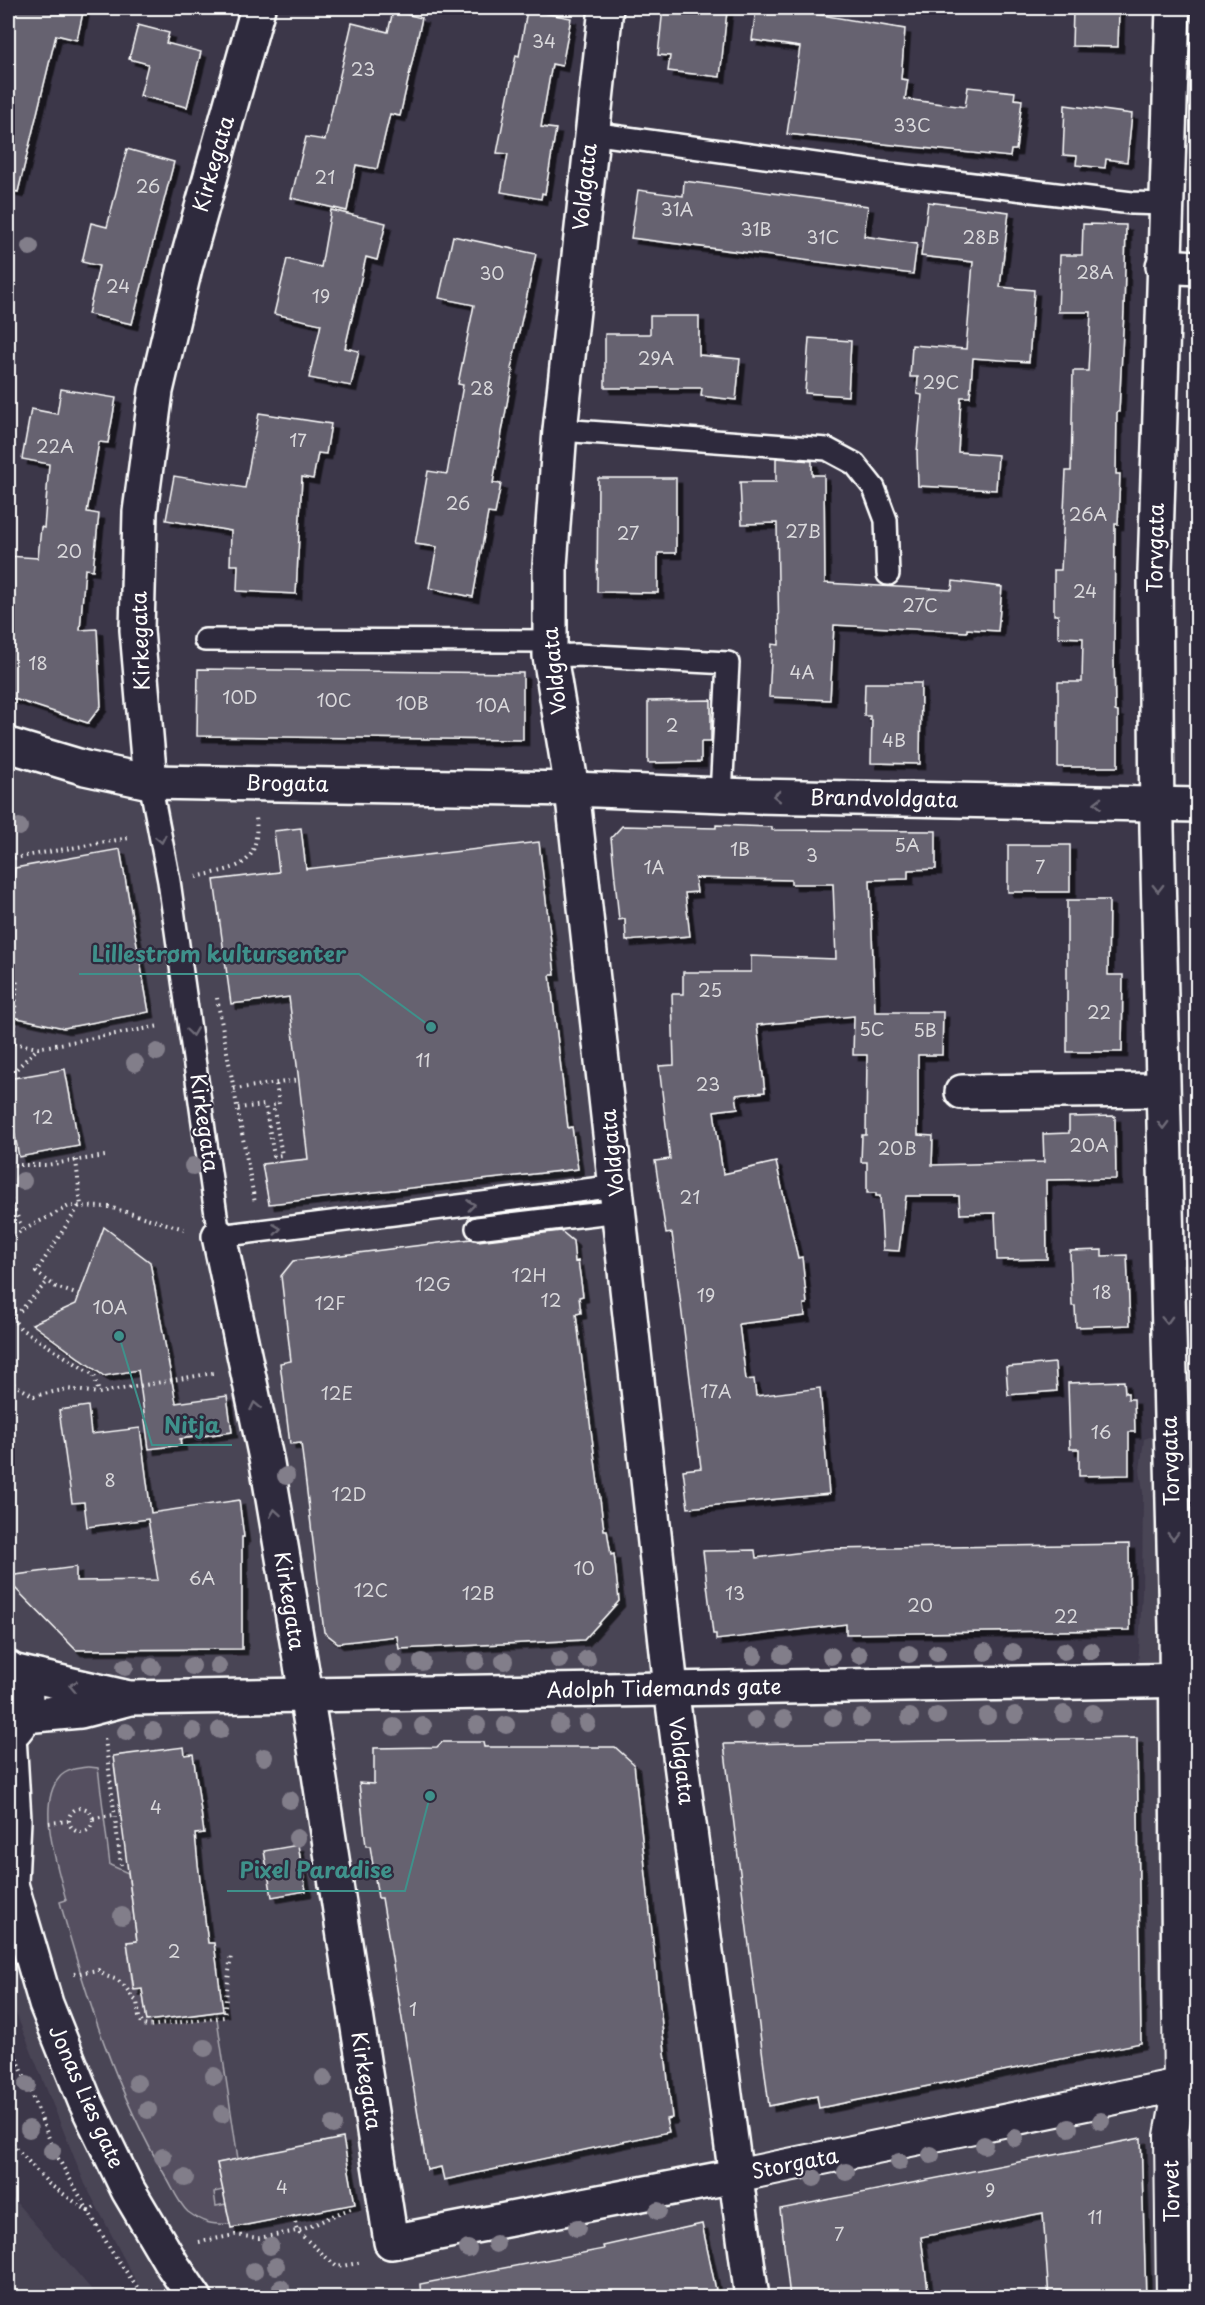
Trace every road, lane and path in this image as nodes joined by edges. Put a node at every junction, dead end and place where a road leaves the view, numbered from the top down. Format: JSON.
{"nodes":[{"id":1,"x":258,"y":8,"type":"edge"},
{"id":2,"x":606,"y":8,"type":"edge"},
{"id":3,"x":1173,"y":8,"type":"edge"},
{"id":4,"x":591,"y":133,"type":"junction"},
{"id":5,"x":1165,"y":204,"type":"junction"},
{"id":6,"x":1163,"y":267,"type":"junction"},
{"id":7,"x":1197,"y":268,"type":"edge"},
{"id":8,"x":560,"y":430,"type":"junction"},
{"id":9,"x":888,"y":574,"type":"dead end"},
{"id":10,"x":205,"y":640,"type":"dead end"},
{"id":11,"x":550,"y":648,"type":"junction"},
{"id":12,"x":8,"y":745,"type":"edge"},
{"id":13,"x":150,"y":782,"type":"junction"},
{"id":14,"x":572,"y":789,"type":"junction"},
{"id":15,"x":721,"y":795,"type":"junction"},
{"id":16,"x":1197,"y":805,"type":"edge"},
{"id":17,"x":256,"y":813,"type":"dead end"},
{"id":18,"x":1156,"y":817,"type":"junction"},
{"id":19,"x":129,"y":838,"type":"dead end"},
{"id":20,"x":8,"y":859,"type":"edge"},
{"id":21,"x":194,"y":877,"type":"dead end"},
{"id":22,"x":17,"y":978,"type":"dead end"},
{"id":23,"x":160,"y":1026,"type":"dead end"},
{"id":24,"x":8,"y":1042,"type":"edge"},
{"id":25,"x":13,"y":1043,"type":"junction"},
{"id":26,"x":38,"y":1048,"type":"junction"},
{"id":27,"x":8,"y":1077,"type":"edge"},
{"id":28,"x":299,"y":1080,"type":"dead end"},
{"id":29,"x":276,"y":1083,"type":"junction"},
{"id":30,"x":234,"y":1089,"type":"dead end"},
{"id":31,"x":1162,"y":1090,"type":"junction"},
{"id":32,"x":962,"y":1092,"type":"dead end"},
{"id":33,"x":238,"y":1108,"type":"dead end"},
{"id":34,"x":105,"y":1156,"type":"dead end"},
{"id":35,"x":76,"y":1160,"type":"junction"},
{"id":36,"x":8,"y":1165,"type":"edge"},
{"id":37,"x":8,"y":1194,"type":"edge"},
{"id":38,"x":618,"y":1199,"type":"junction"},
{"id":39,"x":80,"y":1206,"type":"junction"},
{"id":40,"x":477,"y":1228,"type":"dead end"},
{"id":41,"x":23,"y":1230,"type":"junction"},
{"id":42,"x":219,"y":1231,"type":"junction"},
{"id":43,"x":8,"y":1238,"type":"edge"},
{"id":44,"x":48,"y":1281,"type":"junction"},
{"id":45,"x":79,"y":1295,"type":"dead end"},
{"id":46,"x":8,"y":1312,"type":"edge"},
{"id":47,"x":216,"y":1373,"type":"dead end"},
{"id":48,"x":8,"y":1381,"type":"edge"},
{"id":49,"x":99,"y":1393,"type":"junction"},
{"id":50,"x":10,"y":1670,"type":"edge"},
{"id":51,"x":1187,"y":1680,"type":"edge"},
{"id":52,"x":671,"y":1688,"type":"junction"},
{"id":53,"x":305,"y":1695,"type":"junction"},
{"id":54,"x":130,"y":1698,"type":"junction"},
{"id":55,"x":13,"y":1729,"type":"edge"},
{"id":56,"x":104,"y":1735,"type":"dead end"},
{"id":57,"x":114,"y":1815,"type":"junction"},
{"id":58,"x":93,"y":1818,"type":"junction"},
{"id":59,"x":68,"y":1821,"type":"junction"},
{"id":60,"x":47,"y":1824,"type":"dead end"},
{"id":61,"x":1188,"y":1854,"type":"edge"},
{"id":62,"x":122,"y":1865,"type":"dead end"},
{"id":63,"x":9,"y":1878,"type":"edge"},
{"id":64,"x":231,"y":1954,"type":"dead end"},
{"id":65,"x":74,"y":1974,"type":"dead end"},
{"id":66,"x":1179,"y":2008,"type":"joint"},
{"id":67,"x":8,"y":2036,"type":"edge"},
{"id":68,"x":1189,"y":2083,"type":"edge"},
{"id":69,"x":8,"y":2139,"type":"edge"},
{"id":70,"x":735,"y":2176,"type":"junction"},
{"id":71,"x":355,"y":2207,"type":"dead end"},
{"id":72,"x":88,"y":2211,"type":"junction"},
{"id":73,"x":294,"y":2216,"type":"dead end"},
{"id":74,"x":297,"y":2231,"type":"junction"},
{"id":75,"x":199,"y":2242,"type":"dead end"},
{"id":76,"x":382,"y":2251,"type":"junction"},
{"id":77,"x":145,"y":2298,"type":"edge"},
{"id":78,"x":195,"y":2298,"type":"edge"},
{"id":79,"x":752,"y":2298,"type":"edge"},
{"id":80,"x":1173,"y":2298,"type":"edge"}],
"edges":[{"from":1,"to":13,"type":"street","name":"Kirkegata"},
{"from":2,"to":4,"type":"street","name":"Voldgata"},
{"from":3,"to":5,"type":"street","name":"Torvgata"},
{"from":4,"to":5,"type":"lane"},
{"from":4,"to":8,"type":"street","name":"Voldgata"},
{"from":5,"to":6,"type":"street","name":"Torvgata"},
{"from":6,"to":7,"type":"street"},
{"from":6,"to":18,"type":"street","name":"Torvgata"},
{"from":8,"to":9,"type":"lane"},
{"from":8,"to":11,"type":"street","name":"Voldgata"},
{"from":10,"to":11,"type":"lane"},
{"from":11,"to":14,"type":"street","name":"Voldgata"},
{"from":11,"to":15,"type":"lane"},
{"from":12,"to":13,"type":"street","name":"Brogata"},
{"from":13,"to":14,"type":"street","name":"Brogata"},
{"from":13,"to":42,"type":"lane","name":"Kirkegata","one_way":true},
{"from":14,"to":15,"type":"street","name":"Brandvoldgata"},
{"from":14,"to":38,"type":"street","name":"Voldgata"},
{"from":18,"to":15,"type":"street","name":"Brandvoldgata","one_way":true},
{"from":16,"to":18,"type":"street","name":"Brandvoldgata"},
{"from":17,"to":21,"type":"path"},
{"from":18,"to":31,"type":"street","name":"Torvgata","one_way":true},
{"from":19,"to":20,"type":"path"},
{"from":22,"to":25,"type":"path"},
{"from":23,"to":26,"type":"path"},
{"from":24,"to":25,"type":"path"},
{"from":25,"to":26,"type":"path"},
{"from":26,"to":27,"type":"path"},
{"from":28,"to":29,"type":"path"},
{"from":29,"to":30,"type":"path"},
{"from":29,"to":33,"type":"path"},
{"from":31,"to":32,"type":"street"},
{"from":31,"to":51,"type":"street","name":"Torvgata","one_way":true},
{"from":34,"to":35,"type":"path"},
{"from":35,"to":36,"type":"path"},
{"from":35,"to":39,"type":"path"},
{"from":37,"to":41,"type":"path"},
{"from":38,"to":40,"type":"lane"},
{"from":42,"to":38,"type":"lane","one_way":true},
{"from":38,"to":52,"type":"street","name":"Voldgata"},
{"from":39,"to":41,"type":"path"},
{"from":39,"to":42,"type":"path"},
{"from":39,"to":44,"type":"path"},
{"from":41,"to":43,"type":"path"},
{"from":53,"to":42,"type":"street","name":"Kirkegata","one_way":true},
{"from":44,"to":45,"type":"path"},
{"from":44,"to":46,"type":"path"},
{"from":46,"to":49,"type":"path"},
{"from":47,"to":49,"type":"path"},
{"from":48,"to":49,"type":"path"},
{"from":54,"to":50,"type":"street","name":"Adolph Tidemands gate","one_way":true},
{"from":50,"to":55,"type":"street","name":"Jonas Lies gate"},
{"from":51,"to":52,"type":"street","name":"Adolph Tidemands gate"},
{"from":51,"to":61,"type":"street","name":"Torvgata"},
{"from":52,"to":53,"type":"street","name":"Adolph Tidemands gate"},
{"from":52,"to":70,"type":"street","name":"Voldgata"},
{"from":53,"to":54,"type":"street","name":"Adolph Tidemands gate"},
{"from":53,"to":76,"type":"street","name":"Kirkegata"},
{"from":54,"to":55,"type":"street","name":"Adolph Tidemands gate"},
{"from":55,"to":63,"type":"street","name":"Jonas Lies gate"},
{"from":56,"to":57,"type":"path"},
{"from":57,"to":58,"type":"path"},
{"from":57,"to":62,"type":"path"},
{"from":58,"to":59,"type":"path"},
{"from":58,"to":59,"type":"path"},
{"from":59,"to":60,"type":"path"},
{"from":61,"to":66,"type":"street","name":"Torvgata"},
{"from":63,"to":78,"type":"street","name":"Jonas Lies gate"},
{"from":64,"to":65,"type":"path"},
{"from":66,"to":68,"type":"street","name":"Torvgata"},
{"from":67,"to":72,"type":"path"},
{"from":68,"to":70,"type":"street","name":"Storgata"},
{"from":68,"to":80,"type":"street","name":"Torvet"},
{"from":69,"to":72,"type":"path"},
{"from":70,"to":76,"type":"street","name":"Storgata"},
{"from":70,"to":79,"type":"street","name":"Voldgata"},
{"from":71,"to":74,"type":"path"},
{"from":72,"to":77,"type":"path"},
{"from":73,"to":74,"type":"path"},
{"from":74,"to":75,"type":"path"},
{"from":74,"to":76,"type":"path"}]}
